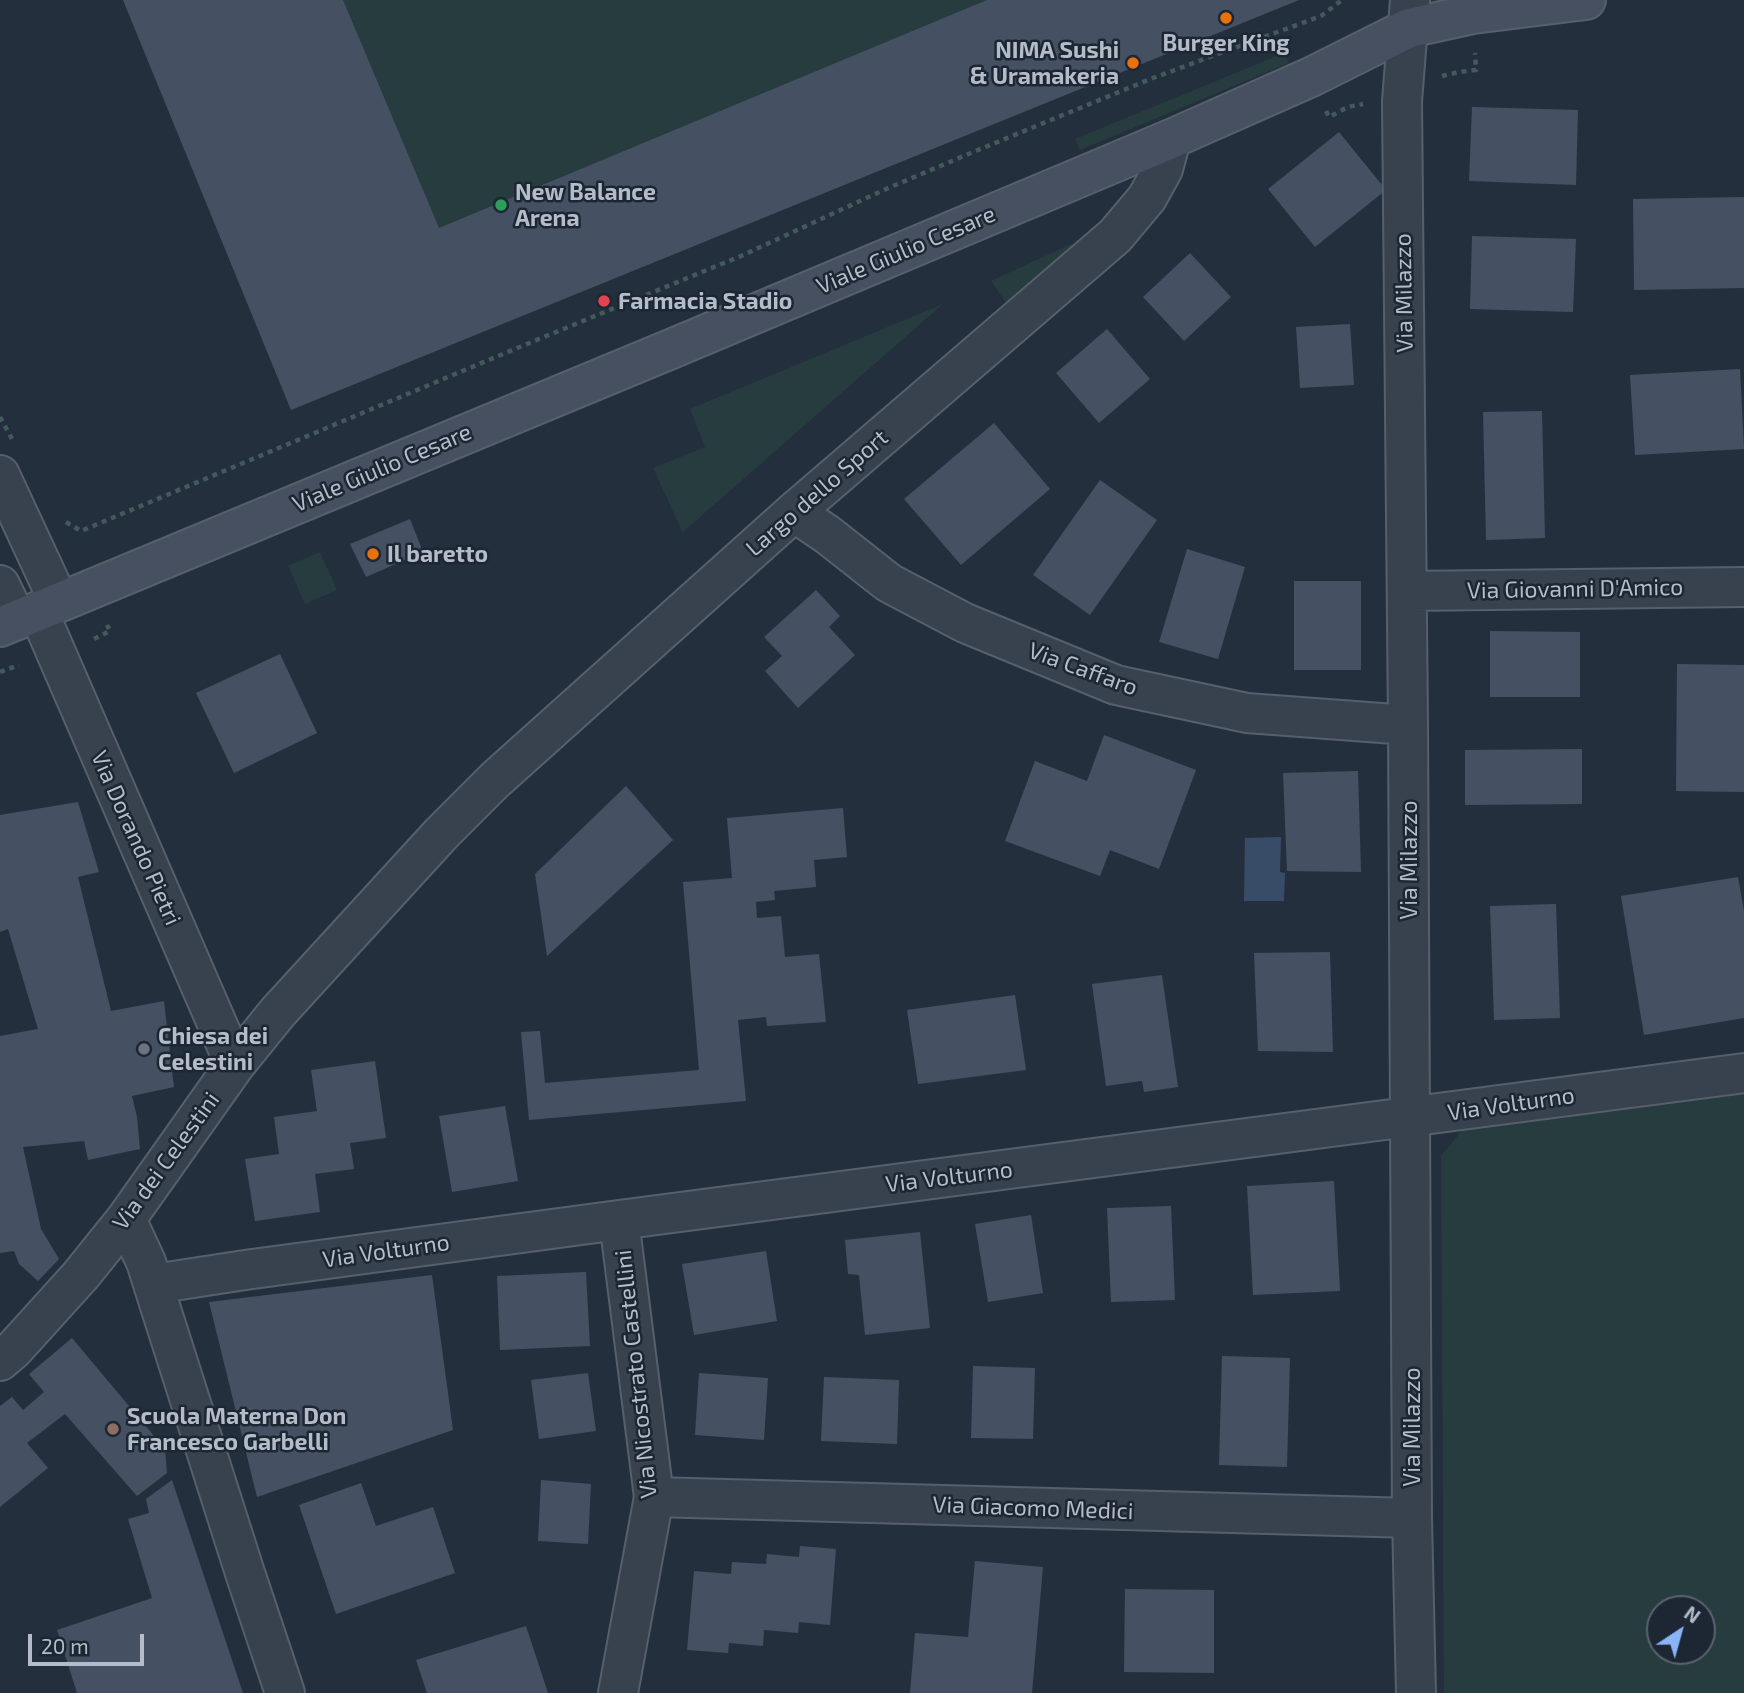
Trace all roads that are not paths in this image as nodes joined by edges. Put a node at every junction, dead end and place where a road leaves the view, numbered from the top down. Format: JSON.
{"nodes":[{"id":1,"x":1586,"y":0,"type":"edge"},
{"id":2,"x":1409,"y":14,"type":"edge"},
{"id":3,"x":1171,"y":139,"type":"junction"},
{"id":4,"x":0,"y":475,"type":"edge"},
{"id":5,"x":794,"y":512,"type":"junction"},
{"id":6,"x":0,"y":585,"type":"edge"},
{"id":7,"x":1744,"y":587,"type":"edge"},
{"id":8,"x":1407,"y":591,"type":"junction"},
{"id":9,"x":29,"y":615,"type":"edge"},
{"id":10,"x":1408,"y":725,"type":"junction"},
{"id":11,"x":441,"y":834,"type":"joint"},
{"id":12,"x":235,"y":1065,"type":"junction"},
{"id":13,"x":1744,"y":1073,"type":"edge"},
{"id":14,"x":1410,"y":1118,"type":"junction"},
{"id":15,"x":126,"y":1219,"type":"junction"},
{"id":16,"x":619,"y":1220,"type":"junction"},
{"id":17,"x":154,"y":1284,"type":"junction"},
{"id":18,"x":0,"y":1361,"type":"edge"},
{"id":19,"x":654,"y":1497,"type":"junction"},
{"id":20,"x":1412,"y":1518,"type":"junction"},
{"id":21,"x":285,"y":1693,"type":"edge"},
{"id":22,"x":618,"y":1693,"type":"edge"},
{"id":23,"x":1416,"y":1693,"type":"edge"}],
"edges":[{"from":1,"to":2,"type":"street","name":"Viale Giulio Cesare"},
{"from":2,"to":3,"type":"street","name":"Viale Giulio Cesare"},
{"from":2,"to":8,"type":"street","name":"Via Milazzo"},
{"from":3,"to":5,"type":"street","name":"Largo dello Sport"},
{"from":3,"to":9,"type":"street","name":"Viale Giulio Cesare"},
{"from":4,"to":9,"type":"street"},
{"from":5,"to":10,"type":"street","name":"Via Caffaro"},
{"from":5,"to":11,"type":"street","name":"Largo dello Sport"},
{"from":6,"to":9,"type":"street"},
{"from":7,"to":8,"type":"street","name":"Via Giovanni D'Amico"},
{"from":8,"to":10,"type":"street","name":"Via Milazzo"},
{"from":9,"to":12,"type":"street","name":"Via Dorando Pietri"},
{"from":10,"to":14,"type":"street","name":"Via Milazzo"},
{"from":11,"to":12,"type":"street","name":"Via dei Celestini"},
{"from":12,"to":15,"type":"street","name":"Via dei Celestini"},
{"from":13,"to":14,"type":"street","name":"Via Volturno"},
{"from":14,"to":16,"type":"street","name":"Via Volturno"},
{"from":14,"to":20,"type":"street","name":"Via Milazzo"},
{"from":15,"to":17,"type":"street"},
{"from":15,"to":18,"type":"street","name":"Via dei Celestini"},
{"from":16,"to":17,"type":"street","name":"Via Volturno"},
{"from":16,"to":19,"type":"street","name":"Via Nicostrato Castellini"},
{"from":17,"to":21,"type":"street"},
{"from":19,"to":20,"type":"street","name":"Via Giacomo Medici"},
{"from":19,"to":22,"type":"street","name":"Via Nicostrato Castellini"},
{"from":20,"to":23,"type":"street","name":"Via Milazzo"}]}
